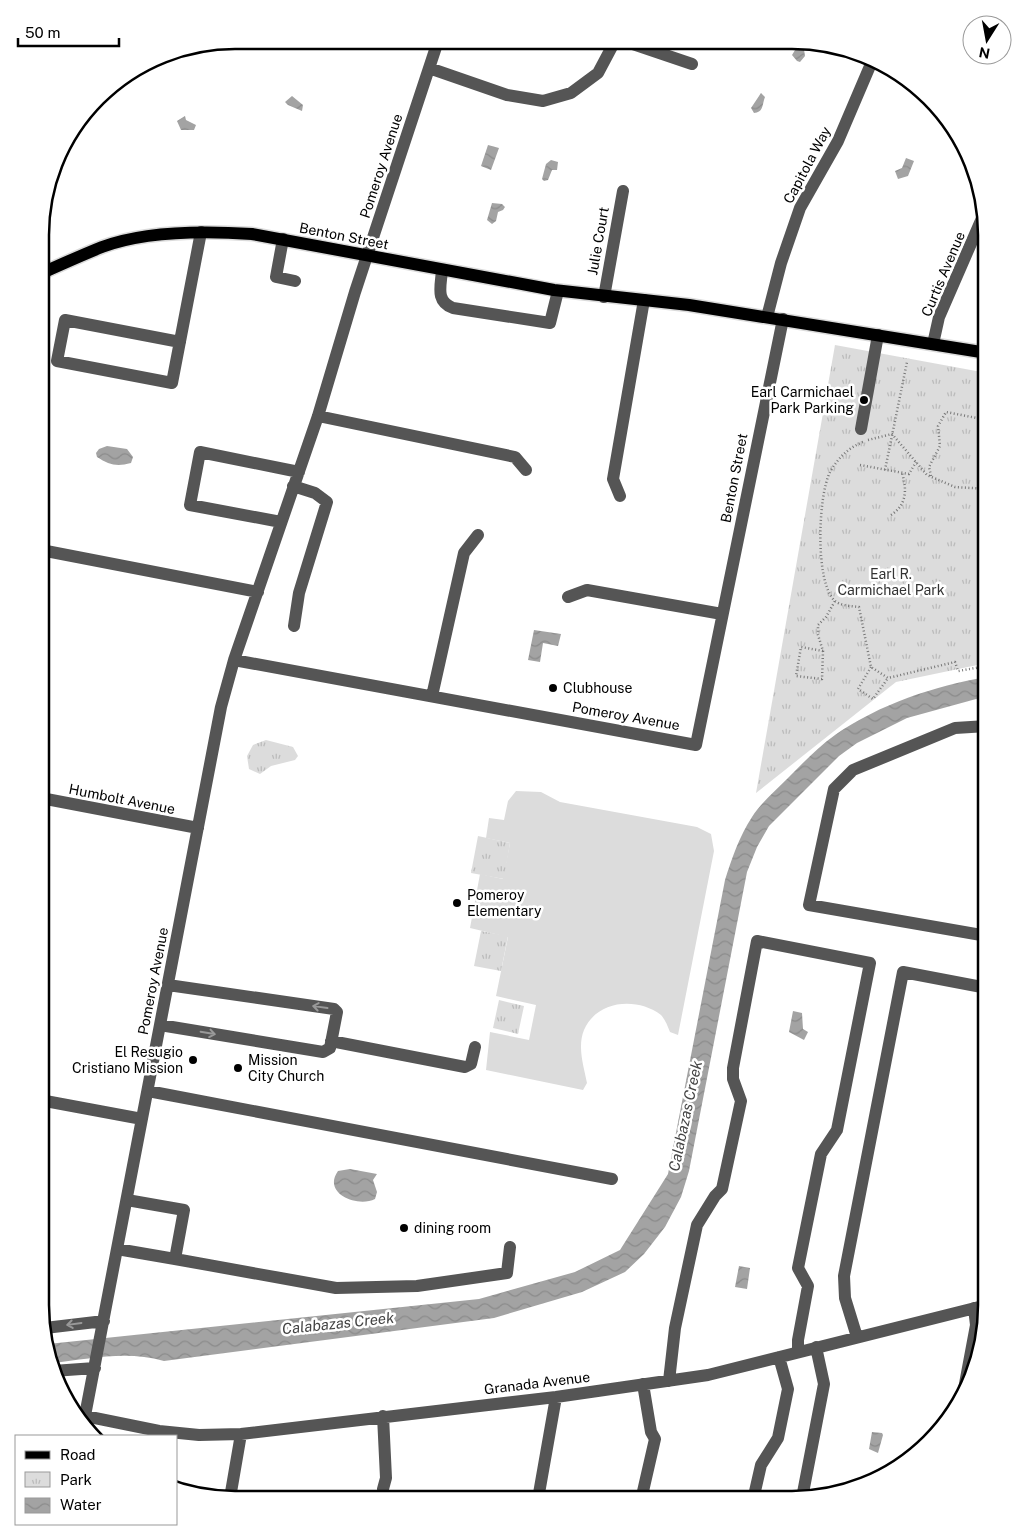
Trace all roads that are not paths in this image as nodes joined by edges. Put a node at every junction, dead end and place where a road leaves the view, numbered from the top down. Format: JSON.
{"nodes":[{"id":1,"x":435,"y":49,"type":"edge"},
{"id":2,"x":611,"y":49,"type":"edge"},
{"id":3,"x":648,"y":49,"type":"edge"},
{"id":4,"x":692,"y":64,"type":"dead end"},
{"id":5,"x":870,"y":66,"type":"edge"},
{"id":6,"x":429,"y":68,"type":"junction"},
{"id":7,"x":622,"y":191,"type":"dead end"},
{"id":8,"x":978,"y":227,"type":"edge"},
{"id":9,"x":201,"y":232,"type":"junction"},
{"id":10,"x":283,"y":239,"type":"junction"},
{"id":11,"x":368,"y":256,"type":"junction"},
{"id":12,"x":49,"y":270,"type":"edge"},
{"id":13,"x":442,"y":270,"type":"junction"},
{"id":14,"x":295,"y":281,"type":"dead end"},
{"id":15,"x":558,"y":291,"type":"junction"},
{"id":16,"x":604,"y":297,"type":"junction"},
{"id":17,"x":644,"y":300,"type":"junction"},
{"id":18,"x":767,"y":317,"type":"junction"},
{"id":19,"x":783,"y":319,"type":"junction"},
{"id":20,"x":878,"y":334,"type":"junction"},
{"id":21,"x":180,"y":342,"type":"junction"},
{"id":22,"x":933,"y":344,"type":"junction"},
{"id":23,"x":978,"y":352,"type":"edge"},
{"id":24,"x":318,"y":416,"type":"junction"},
{"id":25,"x":861,"y":429,"type":"dead end"},
{"id":26,"x":526,"y":470,"type":"dead end"},
{"id":27,"x":298,"y":472,"type":"junction"},
{"id":28,"x":294,"y":486,"type":"junction"},
{"id":29,"x":620,"y":496,"type":"dead end"},
{"id":30,"x":281,"y":522,"type":"junction"},
{"id":31,"x":478,"y":535,"type":"dead end"},
{"id":32,"x":49,"y":552,"type":"edge"},
{"id":33,"x":258,"y":592,"type":"junction"},
{"id":34,"x":568,"y":597,"type":"dead end"},
{"id":35,"x":722,"y":614,"type":"junction"},
{"id":36,"x":294,"y":626,"type":"dead end"},
{"id":37,"x":234,"y":660,"type":"junction"},
{"id":38,"x":432,"y":696,"type":"junction"},
{"id":39,"x":978,"y":727,"type":"edge"},
{"id":40,"x":696,"y":745,"type":"joint"},
{"id":41,"x":49,"y":800,"type":"edge"},
{"id":42,"x":198,"y":828,"type":"junction"},
{"id":43,"x":978,"y":934,"type":"edge"},
{"id":44,"x":168,"y":985,"type":"junction"},
{"id":45,"x":978,"y":986,"type":"edge"},
{"id":46,"x":160,"y":1025,"type":"junction"},
{"id":47,"x":331,"y":1041,"type":"junction"},
{"id":48,"x":475,"y":1047,"type":"dead end"},
{"id":49,"x":148,"y":1091,"type":"junction"},
{"id":50,"x":49,"y":1102,"type":"edge"},
{"id":51,"x":142,"y":1119,"type":"junction"},
{"id":52,"x":612,"y":1179,"type":"dead end"},
{"id":53,"x":127,"y":1200,"type":"junction"},
{"id":54,"x":510,"y":1247,"type":"dead end"},
{"id":55,"x":117,"y":1249,"type":"junction"},
{"id":56,"x":175,"y":1260,"type":"junction"},
{"id":57,"x":978,"y":1307,"type":"edge"},
{"id":58,"x":978,"y":1316,"type":"edge"},
{"id":59,"x":103,"y":1323,"type":"junction"},
{"id":60,"x":50,"y":1328,"type":"edge"},
{"id":61,"x":857,"y":1337,"type":"junction"},
{"id":62,"x":816,"y":1347,"type":"junction"},
{"id":63,"x":798,"y":1352,"type":"junction"},
{"id":64,"x":779,"y":1357,"type":"junction"},
{"id":65,"x":969,"y":1362,"type":"edge"},
{"id":66,"x":96,"y":1363,"type":"junction"},
{"id":67,"x":61,"y":1370,"type":"edge"},
{"id":68,"x":669,"y":1381,"type":"junction"},
{"id":69,"x":643,"y":1384,"type":"junction"},
{"id":70,"x":556,"y":1397,"type":"junction"},
{"id":71,"x":85,"y":1416,"type":"edge"},
{"id":72,"x":383,"y":1416,"type":"junction"},
{"id":73,"x":89,"y":1422,"type":"edge"},
{"id":74,"x":241,"y":1434,"type":"junction"},
{"id":75,"x":383,"y":1489,"type":"dead end"},
{"id":76,"x":231,"y":1491,"type":"edge"},
{"id":77,"x":539,"y":1491,"type":"edge"},
{"id":78,"x":643,"y":1491,"type":"edge"},
{"id":79,"x":755,"y":1491,"type":"edge"},
{"id":80,"x":803,"y":1491,"type":"edge"}],
"edges":[{"from":1,"to":6,"type":"street","name":"Pomeroy Avenue"},
{"from":2,"to":6,"type":"street"},
{"from":3,"to":4,"type":"street"},
{"from":5,"to":18,"type":"street","name":"Capitola Way"},
{"from":6,"to":11,"type":"street","name":"Pomeroy Avenue"},
{"from":7,"to":16,"type":"street","name":"Julie Court"},
{"from":8,"to":22,"type":"street","name":"Curtis Avenue"},
{"from":9,"to":10,"type":"main road","name":"Benton Street"},
{"from":9,"to":12,"type":"main road","name":"Benton Street"},
{"from":9,"to":21,"type":"street"},
{"from":10,"to":11,"type":"main road","name":"Benton Street"},
{"from":10,"to":14,"type":"street"},
{"from":11,"to":13,"type":"main road","name":"Benton Street"},
{"from":11,"to":24,"type":"street","name":"Pomeroy Avenue"},
{"from":13,"to":15,"type":"main road","name":"Benton Street"},
{"from":13,"to":15,"type":"street"},
{"from":15,"to":16,"type":"main road","name":"Benton Street"},
{"from":16,"to":17,"type":"main road","name":"Benton Street"},
{"from":17,"to":18,"type":"main road","name":"Benton Street"},
{"from":17,"to":29,"type":"street"},
{"from":18,"to":19,"type":"main road","name":"Benton Street"},
{"from":19,"to":20,"type":"main road","name":"Benton Street"},
{"from":19,"to":35,"type":"street","name":"Benton Street"},
{"from":20,"to":22,"type":"main road","name":"Benton Street"},
{"from":20,"to":25,"type":"street"},
{"from":21,"to":21,"type":"street"},
{"from":22,"to":23,"type":"main road","name":"Benton Street"},
{"from":24,"to":26,"type":"street"},
{"from":24,"to":27,"type":"street","name":"Pomeroy Avenue"},
{"from":27,"to":28,"type":"street","name":"Pomeroy Avenue"},
{"from":27,"to":30,"type":"street"},
{"from":28,"to":30,"type":"street","name":"Pomeroy Avenue"},
{"from":28,"to":36,"type":"street"},
{"from":30,"to":33,"type":"street","name":"Pomeroy Avenue"},
{"from":31,"to":38,"type":"street"},
{"from":32,"to":33,"type":"street"},
{"from":33,"to":37,"type":"street","name":"Pomeroy Avenue"},
{"from":34,"to":35,"type":"street"},
{"from":35,"to":40,"type":"street","name":"Benton Street"},
{"from":37,"to":38,"type":"street","name":"Pomeroy Avenue"},
{"from":37,"to":42,"type":"street","name":"Pomeroy Avenue"},
{"from":38,"to":40,"type":"street","name":"Pomeroy Avenue"},
{"from":39,"to":43,"type":"street"},
{"from":41,"to":42,"type":"street","name":"Humbolt Avenue"},
{"from":42,"to":44,"type":"street","name":"Pomeroy Avenue"},
{"from":44,"to":46,"type":"street","name":"Pomeroy Avenue"},
{"from":47,"to":44,"type":"street","one_way":true},
{"from":45,"to":61,"type":"street"},
{"from":46,"to":47,"type":"street","one_way":true},
{"from":46,"to":49,"type":"street","name":"Pomeroy Avenue"},
{"from":47,"to":48,"type":"street"},
{"from":49,"to":51,"type":"street","name":"Pomeroy Avenue"},
{"from":49,"to":52,"type":"street"},
{"from":50,"to":51,"type":"street"},
{"from":51,"to":53,"type":"street","name":"Pomeroy Avenue"},
{"from":53,"to":55,"type":"street","name":"Pomeroy Avenue"},
{"from":53,"to":56,"type":"street"},
{"from":54,"to":56,"type":"street"},
{"from":55,"to":56,"type":"street"},
{"from":55,"to":59,"type":"street","name":"Pomeroy Avenue"},
{"from":57,"to":61,"type":"street","name":"Granada Avenue"},
{"from":58,"to":65,"type":"street"},
{"from":59,"to":60,"type":"street","one_way":true},
{"from":59,"to":66,"type":"street","name":"Pomeroy Avenue"},
{"from":61,"to":62,"type":"street","name":"Granada Avenue"},
{"from":62,"to":63,"type":"street","name":"Granada Avenue"},
{"from":62,"to":80,"type":"street"},
{"from":63,"to":64,"type":"street","name":"Granada Avenue"},
{"from":63,"to":68,"type":"street"},
{"from":64,"to":68,"type":"street","name":"Granada Avenue"},
{"from":64,"to":79,"type":"street"},
{"from":66,"to":67,"type":"street"},
{"from":66,"to":71,"type":"street","name":"Pomeroy Avenue"},
{"from":68,"to":69,"type":"street","name":"Granada Avenue"},
{"from":69,"to":70,"type":"street","name":"Granada Avenue"},
{"from":69,"to":78,"type":"street"},
{"from":70,"to":72,"type":"street","name":"Granada Avenue"},
{"from":70,"to":77,"type":"street"},
{"from":72,"to":74,"type":"street","name":"Granada Avenue"},
{"from":72,"to":75,"type":"street"},
{"from":73,"to":74,"type":"street","name":"Granada Avenue"},
{"from":74,"to":76,"type":"street"}]}
